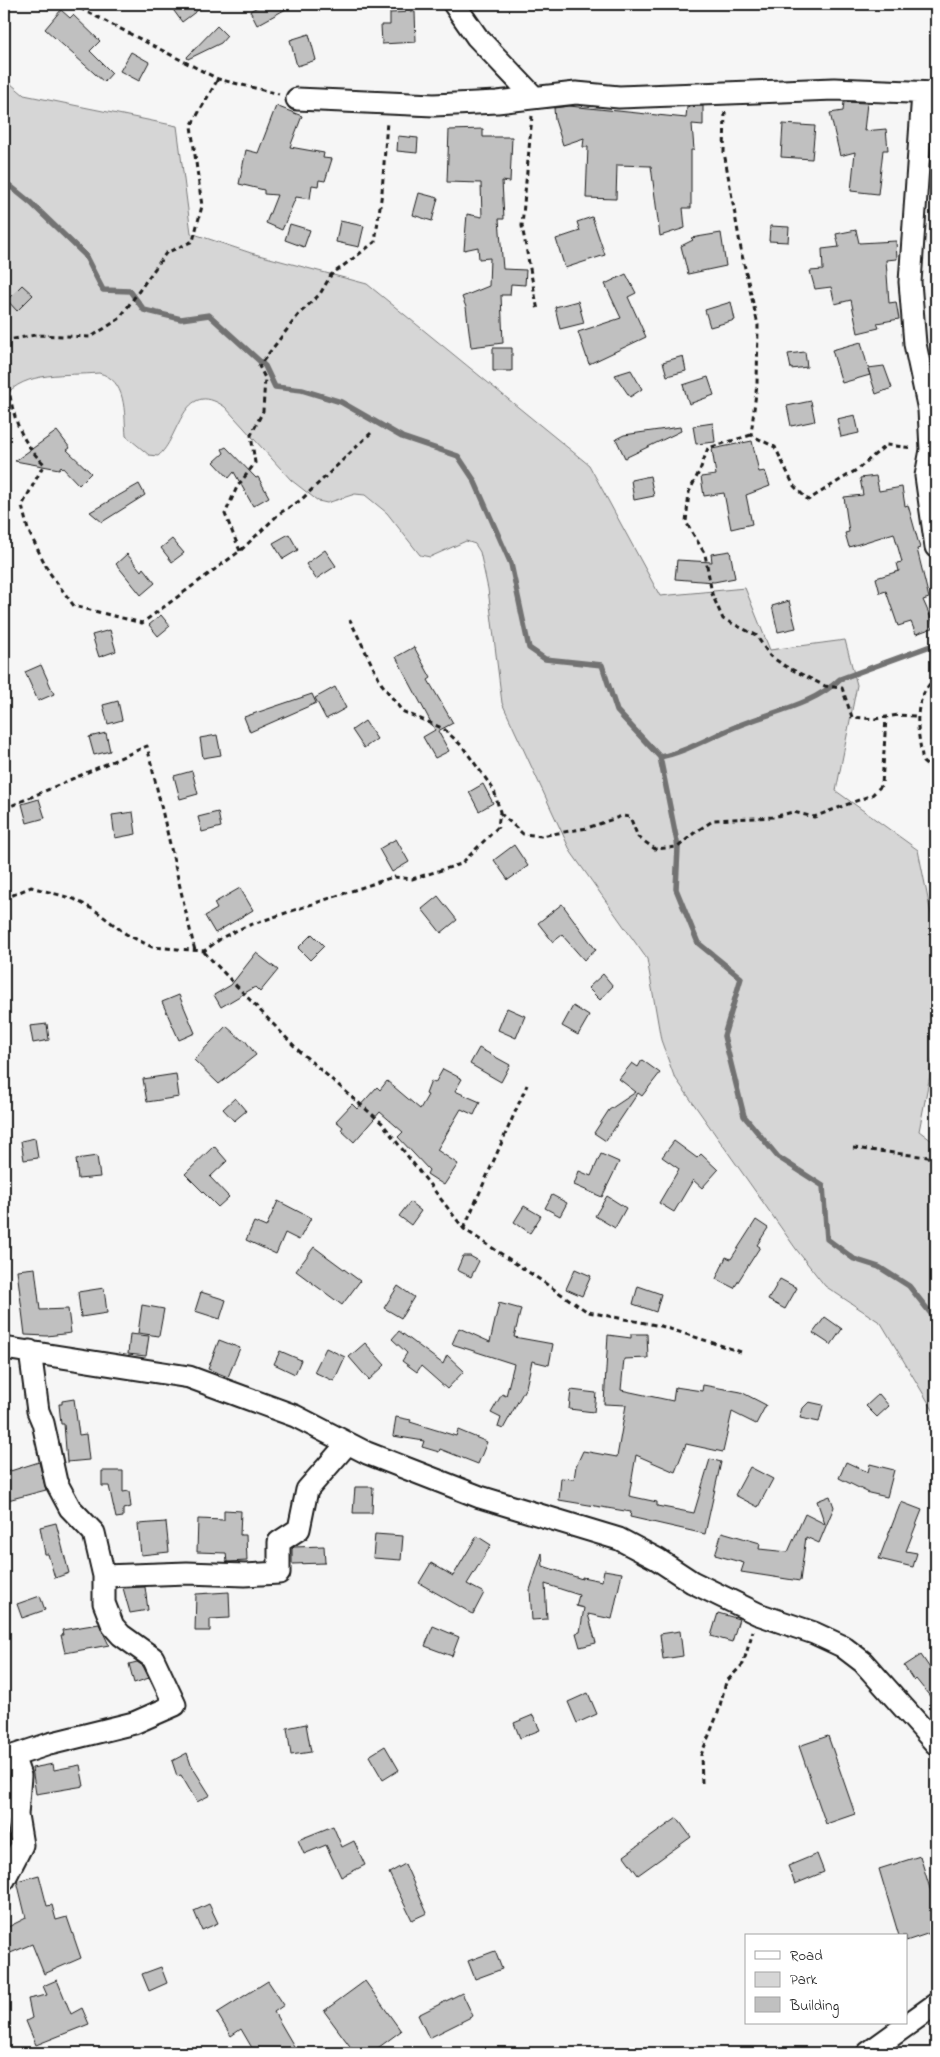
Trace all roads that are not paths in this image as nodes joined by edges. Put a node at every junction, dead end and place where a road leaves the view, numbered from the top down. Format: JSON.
{"nodes":[{"id":1,"x":454,"y":4,"type":"edge"},
{"id":2,"x":930,"y":93,"type":"edge"},
{"id":3,"x":534,"y":98,"type":"junction"},
{"id":4,"x":297,"y":99,"type":"road end"},
{"id":5,"x":936,"y":547,"type":"edge"},
{"id":6,"x":4,"y":1348,"type":"edge"},
{"id":7,"x":30,"y":1351,"type":"junction"},
{"id":8,"x":347,"y":1444,"type":"junction"},
{"id":9,"x":104,"y":1576,"type":"junction"},
{"id":10,"x":936,"y":1744,"type":"edge"},
{"id":11,"x":8,"y":1756,"type":"edge"},
{"id":12,"x":4,"y":1880,"type":"edge"},
{"id":13,"x":936,"y":2004,"type":"edge"},
{"id":14,"x":868,"y":2053,"type":"edge"}],
"edges":[{"from":1,"to":3,"type":"street"},
{"from":2,"to":3,"type":"street"},
{"from":2,"to":5,"type":"street"},
{"from":3,"to":4,"type":"street"},
{"from":6,"to":7,"type":"street"},
{"from":7,"to":8,"type":"street"},
{"from":7,"to":9,"type":"street"},
{"from":8,"to":9,"type":"street"},
{"from":8,"to":10,"type":"street"},
{"from":9,"to":11,"type":"street"},
{"from":11,"to":12,"type":"street"},
{"from":13,"to":14,"type":"street"}]}
